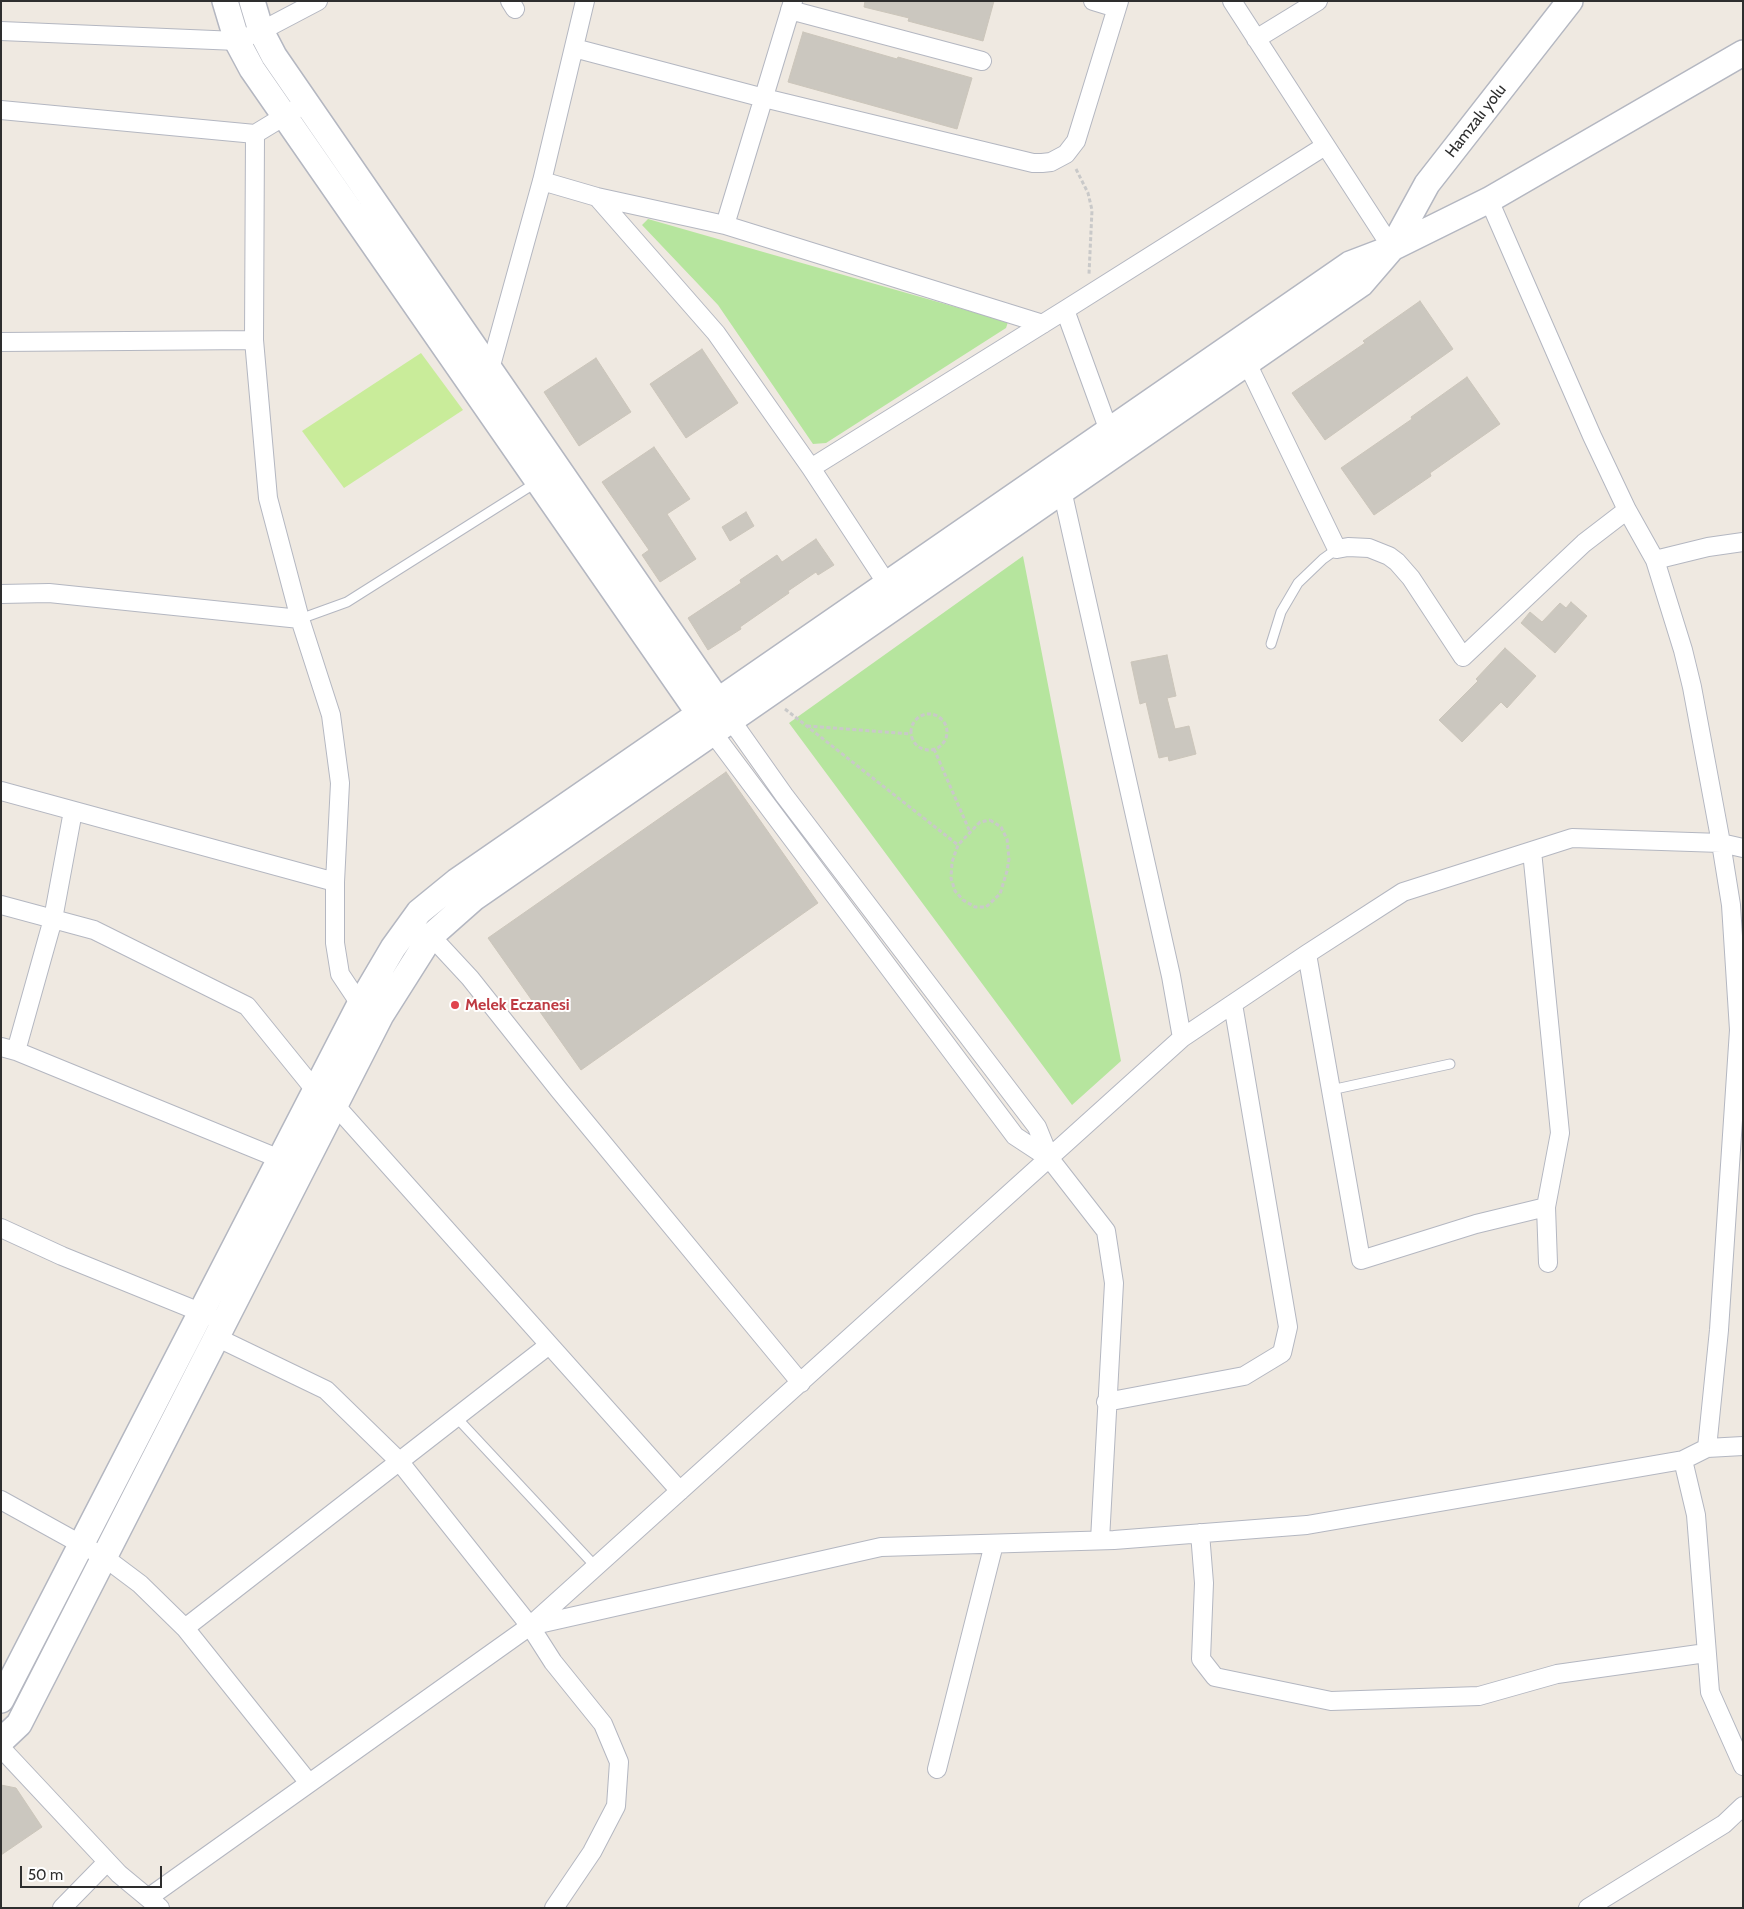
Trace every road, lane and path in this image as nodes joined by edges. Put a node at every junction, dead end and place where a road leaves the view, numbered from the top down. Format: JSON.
{"nodes":[{"id":1,"x":226,"y":1,"type":"edge"},
{"id":2,"x":252,"y":1,"type":"edge"},
{"id":3,"x":318,"y":1,"type":"edge"},
{"id":4,"x":585,"y":1,"type":"edge"},
{"id":5,"x":1093,"y":1,"type":"edge"},
{"id":6,"x":1232,"y":1,"type":"edge"},
{"id":7,"x":1318,"y":1,"type":"edge"},
{"id":8,"x":1570,"y":1,"type":"edge"},
{"id":9,"x":1117,"y":5,"type":"edge"},
{"id":10,"x":792,"y":6,"type":"edge"},
{"id":11,"x":1,"y":31,"type":"edge"},
{"id":12,"x":261,"y":31,"type":"junction"},
{"id":13,"x":1256,"y":39,"type":"junction"},
{"id":14,"x":237,"y":41,"type":"junction"},
{"id":15,"x":574,"y":48,"type":"junction"},
{"id":16,"x":1743,"y":53,"type":"edge"},
{"id":17,"x":982,"y":61,"type":"dead end"},
{"id":18,"x":764,"y":98,"type":"junction"},
{"id":19,"x":306,"y":103,"type":"junction"},
{"id":20,"x":1,"y":110,"type":"edge"},
{"id":21,"x":285,"y":117,"type":"junction"},
{"id":22,"x":256,"y":134,"type":"junction"},
{"id":23,"x":1325,"y":146,"type":"junction"},
{"id":24,"x":1066,"y":154,"type":"junction"},
{"id":25,"x":542,"y":181,"type":"junction"},
{"id":26,"x":597,"y":197,"type":"junction"},
{"id":27,"x":1489,"y":200,"type":"junction"},
{"id":28,"x":725,"y":225,"type":"junction"},
{"id":29,"x":1392,"y":248,"type":"junction"},
{"id":30,"x":1087,"y":296,"type":"junction"},
{"id":31,"x":1065,"y":310,"type":"junction"},
{"id":32,"x":1043,"y":324,"type":"junction"},
{"id":33,"x":254,"y":340,"type":"junction"},
{"id":34,"x":1,"y":342,"type":"edge"},
{"id":35,"x":1246,"y":363,"type":"junction"},
{"id":36,"x":490,"y":369,"type":"junction"},
{"id":37,"x":477,"y":392,"type":"junction"},
{"id":38,"x":1109,"y":431,"type":"junction"},
{"id":39,"x":811,"y":468,"type":"junction"},
{"id":40,"x":539,"y":481,"type":"junction"},
{"id":41,"x":1056,"y":481,"type":"junction"},
{"id":42,"x":1627,"y":510,"type":"junction"},
{"id":43,"x":1743,"y":542,"type":"edge"},
{"id":44,"x":1338,"y":549,"type":"junction"},
{"id":45,"x":1655,"y":560,"type":"junction"},
{"id":46,"x":1,"y":594,"type":"edge"},
{"id":47,"x":894,"y":594,"type":"junction"},
{"id":48,"x":300,"y":619,"type":"junction"},
{"id":49,"x":1271,"y":644,"type":"dead end"},
{"id":50,"x":767,"y":695,"type":"junction"},
{"id":51,"x":715,"y":717,"type":"junction"},
{"id":52,"x":807,"y":726,"type":"junction"},
{"id":53,"x":911,"y":734,"type":"junction"},
{"id":54,"x":934,"y":749,"type":"junction"},
{"id":55,"x":1,"y":791,"type":"edge"},
{"id":56,"x":73,"y":810,"type":"junction"},
{"id":57,"x":970,"y":832,"type":"junction"},
{"id":58,"x":1721,"y":843,"type":"junction"},
{"id":59,"x":958,"y":845,"type":"junction"},
{"id":60,"x":1743,"y":848,"type":"edge"},
{"id":61,"x":1532,"y":851,"type":"junction"},
{"id":62,"x":336,"y":882,"type":"junction"},
{"id":63,"x":1,"y":905,"type":"edge"},
{"id":64,"x":53,"y":919,"type":"junction"},
{"id":65,"x":431,"y":936,"type":"junction"},
{"id":66,"x":1307,"y":954,"type":"junction"},
{"id":67,"x":1233,"y":1004,"type":"junction"},
{"id":68,"x":370,"y":1010,"type":"junction"},
{"id":69,"x":1182,"y":1038,"type":"junction"},
{"id":70,"x":9,"y":1049,"type":"edge"},
{"id":71,"x":1450,"y":1064,"type":"dead end"},
{"id":72,"x":1331,"y":1090,"type":"junction"},
{"id":73,"x":325,"y":1098,"type":"junction"},
{"id":74,"x":280,"y":1159,"type":"junction"},
{"id":75,"x":1050,"y":1159,"type":"junction"},
{"id":76,"x":1546,"y":1207,"type":"junction"},
{"id":77,"x":1,"y":1228,"type":"edge"},
{"id":78,"x":1548,"y":1263,"type":"dead end"},
{"id":79,"x":201,"y":1312,"type":"junction"},
{"id":80,"x":220,"y":1330,"type":"junction"},
{"id":81,"x":549,"y":1344,"type":"junction"},
{"id":82,"x":801,"y":1382,"type":"junction"},
{"id":83,"x":1106,"y":1402,"type":"junction"},
{"id":84,"x":456,"y":1417,"type":"junction"},
{"id":85,"x":1743,"y":1446,"type":"edge"},
{"id":86,"x":1707,"y":1448,"type":"junction"},
{"id":87,"x":1682,"y":1460,"type":"junction"},
{"id":88,"x":399,"y":1462,"type":"junction"},
{"id":89,"x":680,"y":1491,"type":"junction"},
{"id":90,"x":1,"y":1500,"type":"edge"},
{"id":91,"x":1200,"y":1533,"type":"junction"},
{"id":92,"x":1100,"y":1540,"type":"junction"},
{"id":93,"x":994,"y":1544,"type":"junction"},
{"id":94,"x":80,"y":1546,"type":"junction"},
{"id":95,"x":104,"y":1557,"type":"junction"},
{"id":96,"x":596,"y":1567,"type":"junction"},
{"id":97,"x":530,"y":1626,"type":"junction"},
{"id":98,"x":184,"y":1628,"type":"junction"},
{"id":99,"x":1706,"y":1653,"type":"junction"},
{"id":100,"x":1,"y":1700,"type":"edge"},
{"id":101,"x":1,"y":1741,"type":"edge"},
{"id":102,"x":1,"y":1748,"type":"edge"},
{"id":103,"x":1743,"y":1766,"type":"edge"},
{"id":104,"x":938,"y":1769,"type":"dead end"},
{"id":105,"x":309,"y":1783,"type":"junction"},
{"id":106,"x":1743,"y":1806,"type":"edge"},
{"id":107,"x":107,"y":1862,"type":"junction"},
{"id":108,"x":154,"y":1903,"type":"edge"},
{"id":109,"x":62,"y":1908,"type":"edge"},
{"id":110,"x":554,"y":1908,"type":"edge"},
{"id":111,"x":1588,"y":1908,"type":"edge"}],
"edges":[{"from":1,"to":14,"type":"main road"},
{"from":2,"to":12,"type":"main road"},
{"from":3,"to":12,"type":"street"},
{"from":4,"to":15,"type":"street"},
{"from":5,"to":9,"type":"street"},
{"from":6,"to":13,"type":"street"},
{"from":7,"to":13,"type":"street"},
{"from":8,"to":29,"type":"main road","name":"Hamzalı yolu"},
{"from":9,"to":24,"type":"street"},
{"from":10,"to":17,"type":"street"},
{"from":10,"to":18,"type":"street"},
{"from":11,"to":14,"type":"street"},
{"from":12,"to":14,"type":"street"},
{"from":12,"to":19,"type":"main road"},
{"from":13,"to":23,"type":"street"},
{"from":14,"to":21,"type":"main road"},
{"from":15,"to":18,"type":"street"},
{"from":15,"to":25,"type":"street"},
{"from":16,"to":27,"type":"main road"},
{"from":18,"to":24,"type":"street"},
{"from":18,"to":28,"type":"street"},
{"from":19,"to":21,"type":"street"},
{"from":19,"to":36,"type":"main road"},
{"from":20,"to":22,"type":"street"},
{"from":21,"to":22,"type":"street"},
{"from":21,"to":37,"type":"main road"},
{"from":22,"to":33,"type":"street"},
{"from":23,"to":29,"type":"street"},
{"from":23,"to":30,"type":"street"},
{"from":24,"to":30,"type":"path"},
{"from":25,"to":26,"type":"street"},
{"from":25,"to":36,"type":"street"},
{"from":26,"to":28,"type":"street"},
{"from":26,"to":39,"type":"street"},
{"from":27,"to":29,"type":"main road"},
{"from":27,"to":42,"type":"street"},
{"from":28,"to":32,"type":"street"},
{"from":29,"to":35,"type":"main road"},
{"from":29,"to":38,"type":"main road"},
{"from":30,"to":31,"type":"street"},
{"from":31,"to":32,"type":"street"},
{"from":31,"to":38,"type":"street"},
{"from":32,"to":39,"type":"street"},
{"from":33,"to":34,"type":"street"},
{"from":33,"to":48,"type":"street"},
{"from":35,"to":41,"type":"main road"},
{"from":35,"to":44,"type":"street"},
{"from":36,"to":37,"type":"street"},
{"from":36,"to":51,"type":"main road"},
{"from":37,"to":40,"type":"main road"},
{"from":38,"to":41,"type":"main road"},
{"from":39,"to":47,"type":"street"},
{"from":40,"to":48,"type":"lane"},
{"from":40,"to":51,"type":"main road"},
{"from":41,"to":47,"type":"main road"},
{"from":41,"to":69,"type":"street"},
{"from":42,"to":44,"type":"street"},
{"from":42,"to":45,"type":"street"},
{"from":43,"to":45,"type":"street"},
{"from":44,"to":49,"type":"lane"},
{"from":45,"to":58,"type":"street"},
{"from":46,"to":48,"type":"street"},
{"from":47,"to":50,"type":"main road"},
{"from":47,"to":51,"type":"main road"},
{"from":48,"to":62,"type":"street"},
{"from":50,"to":51,"type":"main road"},
{"from":50,"to":52,"type":"path"},
{"from":51,"to":65,"type":"main road"},
{"from":51,"to":68,"type":"main road"},
{"from":51,"to":75,"type":"street"},
{"from":52,"to":53,"type":"path"},
{"from":52,"to":59,"type":"path"},
{"from":53,"to":54,"type":"path"},
{"from":53,"to":54,"type":"path"},
{"from":54,"to":57,"type":"path"},
{"from":55,"to":56,"type":"street"},
{"from":56,"to":62,"type":"street"},
{"from":56,"to":64,"type":"street"},
{"from":57,"to":59,"type":"path"},
{"from":57,"to":59,"type":"path"},
{"from":58,"to":60,"type":"street"},
{"from":58,"to":61,"type":"street"},
{"from":58,"to":86,"type":"street"},
{"from":61,"to":66,"type":"street"},
{"from":61,"to":76,"type":"street"},
{"from":62,"to":68,"type":"street"},
{"from":63,"to":64,"type":"street"},
{"from":64,"to":70,"type":"street"},
{"from":64,"to":73,"type":"street"},
{"from":65,"to":68,"type":"main road"},
{"from":65,"to":82,"type":"street"},
{"from":66,"to":67,"type":"street"},
{"from":66,"to":72,"type":"street"},
{"from":67,"to":69,"type":"street"},
{"from":67,"to":83,"type":"street"},
{"from":68,"to":73,"type":"main road"},
{"from":69,"to":75,"type":"street"},
{"from":70,"to":74,"type":"street"},
{"from":71,"to":72,"type":"lane"},
{"from":72,"to":76,"type":"street"},
{"from":73,"to":74,"type":"main road"},
{"from":73,"to":80,"type":"main road"},
{"from":73,"to":81,"type":"street"},
{"from":74,"to":79,"type":"main road"},
{"from":75,"to":82,"type":"street"},
{"from":75,"to":83,"type":"street"},
{"from":76,"to":78,"type":"street"},
{"from":77,"to":79,"type":"street"},
{"from":79,"to":80,"type":"street"},
{"from":79,"to":94,"type":"main road"},
{"from":80,"to":88,"type":"street"},
{"from":80,"to":95,"type":"main road"},
{"from":81,"to":84,"type":"street"},
{"from":81,"to":89,"type":"street"},
{"from":82,"to":89,"type":"street"},
{"from":83,"to":92,"type":"street"},
{"from":84,"to":88,"type":"street"},
{"from":84,"to":96,"type":"lane"},
{"from":85,"to":86,"type":"street"},
{"from":86,"to":87,"type":"street"},
{"from":87,"to":91,"type":"street"},
{"from":87,"to":99,"type":"street"},
{"from":88,"to":97,"type":"street"},
{"from":88,"to":98,"type":"street"},
{"from":89,"to":96,"type":"street"},
{"from":90,"to":94,"type":"street"},
{"from":91,"to":92,"type":"street"},
{"from":91,"to":99,"type":"street"},
{"from":92,"to":93,"type":"street"},
{"from":93,"to":97,"type":"street"},
{"from":93,"to":104,"type":"street"},
{"from":94,"to":95,"type":"street"},
{"from":94,"to":100,"type":"main road"},
{"from":95,"to":98,"type":"street"},
{"from":95,"to":101,"type":"main road"},
{"from":96,"to":97,"type":"street"},
{"from":97,"to":105,"type":"street"},
{"from":97,"to":110,"type":"street"},
{"from":98,"to":105,"type":"street"},
{"from":99,"to":103,"type":"street"},
{"from":102,"to":107,"type":"street"},
{"from":105,"to":108,"type":"street"},
{"from":106,"to":111,"type":"street"},
{"from":107,"to":108,"type":"street"},
{"from":107,"to":109,"type":"street"}]}
